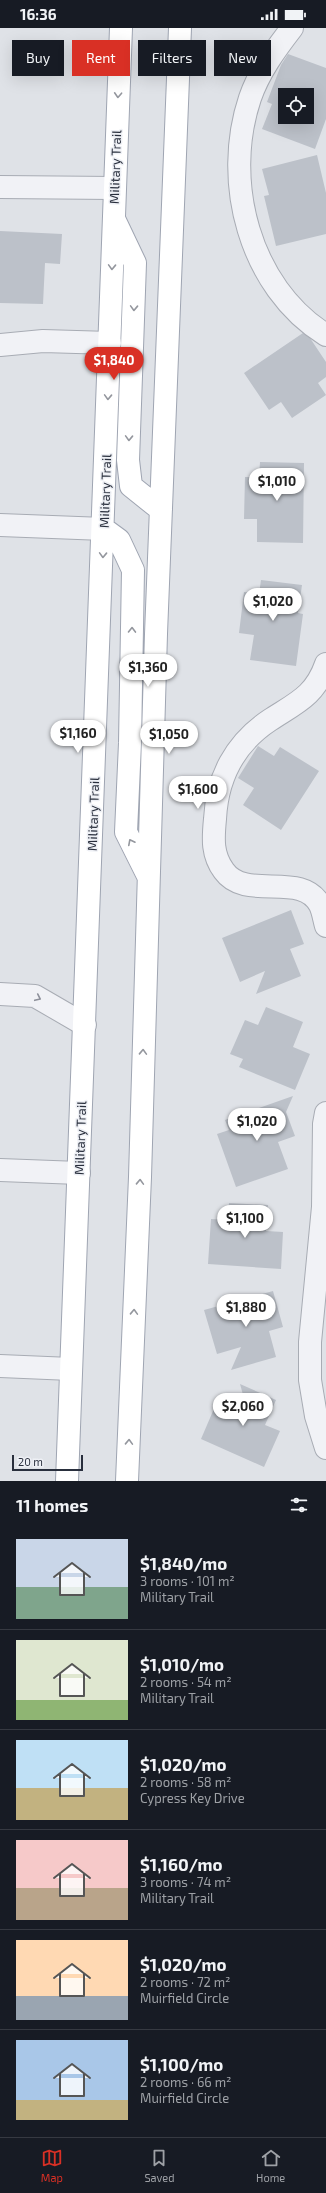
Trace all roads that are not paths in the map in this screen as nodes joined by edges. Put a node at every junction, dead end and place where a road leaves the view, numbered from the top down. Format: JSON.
{"nodes":[{"id":1,"x":121,"y":28,"type":"edge"},
{"id":2,"x":180,"y":28,"type":"edge"},
{"id":3,"x":292,"y":28,"type":"edge"},
{"id":4,"x":0,"y":187,"type":"edge"},
{"id":5,"x":114,"y":188,"type":"junction"},
{"id":6,"x":113,"y":218,"type":"junction"},
{"id":7,"x":326,"y":334,"type":"edge"},
{"id":8,"x":110,"y":343,"type":"junction"},
{"id":9,"x":0,"y":345,"type":"edge"},
{"id":10,"x":161,"y":510,"type":"junction"},
{"id":11,"x":0,"y":525,"type":"edge"},
{"id":12,"x":104,"y":528,"type":"junction"},
{"id":13,"x":326,"y":664,"type":"edge"},
{"id":14,"x":149,"y":877,"type":"junction"},
{"id":15,"x":326,"y":926,"type":"edge"},
{"id":16,"x":0,"y":994,"type":"edge"},
{"id":17,"x":85,"y":1025,"type":"junction"},
{"id":18,"x":326,"y":1113,"type":"edge"},
{"id":19,"x":0,"y":1170,"type":"edge"},
{"id":20,"x":79,"y":1173,"type":"junction"},
{"id":21,"x":0,"y":1366,"type":"edge"},
{"id":22,"x":72,"y":1369,"type":"junction"},
{"id":23,"x":326,"y":1448,"type":"edge"},
{"id":24,"x":67,"y":1481,"type":"edge"},
{"id":25,"x":127,"y":1481,"type":"edge"}],
"edges":[{"from":1,"to":5,"type":"main road","name":"Military Trail","one_way":true},
{"from":2,"to":10,"type":"main road"},
{"from":3,"to":7,"type":"street"},
{"from":4,"to":5,"type":"street"},
{"from":5,"to":6,"type":"main road","name":"Military Trail"},
{"from":6,"to":8,"type":"main road","name":"Military Trail","one_way":true},
{"from":6,"to":10,"type":"main road","one_way":true},
{"from":8,"to":9,"type":"street"},
{"from":8,"to":12,"type":"main road","name":"Military Trail","one_way":true},
{"from":10,"to":14,"type":"main road"},
{"from":11,"to":12,"type":"street"},
{"from":14,"to":12,"type":"main road","one_way":true},
{"from":12,"to":17,"type":"main road","name":"Military Trail","one_way":true},
{"from":13,"to":15,"type":"street"},
{"from":25,"to":14,"type":"main road","one_way":true},
{"from":16,"to":17,"type":"street","one_way":true},
{"from":17,"to":20,"type":"main road","name":"Military Trail"},
{"from":18,"to":23,"type":"street"},
{"from":19,"to":20,"type":"street"},
{"from":20,"to":22,"type":"main road","name":"Military Trail"},
{"from":21,"to":22,"type":"street"},
{"from":22,"to":24,"type":"main road","name":"Military Trail"}]}
